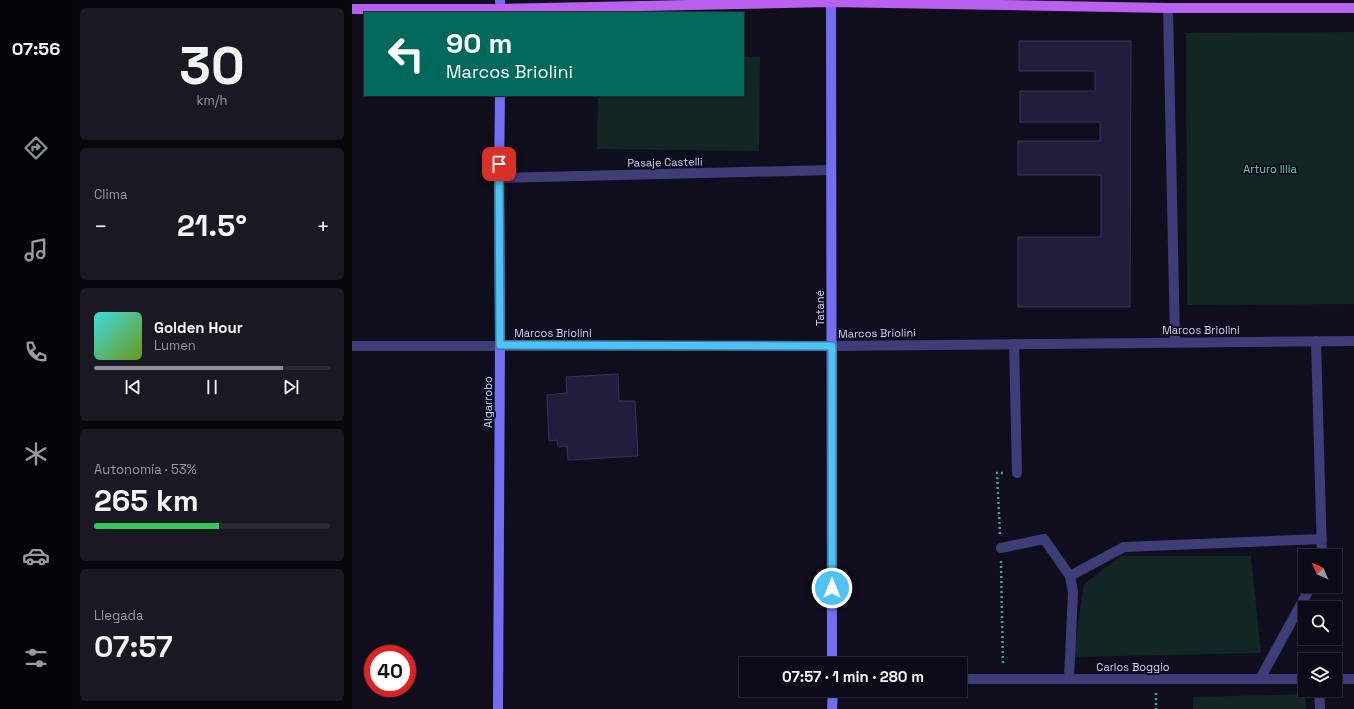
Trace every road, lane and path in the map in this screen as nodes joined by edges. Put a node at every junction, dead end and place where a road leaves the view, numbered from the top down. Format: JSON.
{"nodes":[{"id":1,"x":831,"y":1,"type":"edge"},
{"id":2,"x":500,"y":7,"type":"edge"},
{"id":3,"x":1168,"y":8,"type":"junction"},
{"id":4,"x":1354,"y":8,"type":"edge"},
{"id":5,"x":352,"y":9,"type":"edge"},
{"id":6,"x":500,"y":96,"type":"edge"},
{"id":7,"x":831,"y":170,"type":"junction"},
{"id":8,"x":499,"y":178,"type":"junction"},
{"id":9,"x":1316,"y":341,"type":"junction"},
{"id":10,"x":1354,"y":341,"type":"edge"},
{"id":11,"x":1175,"y":342,"type":"junction"},
{"id":12,"x":1014,"y":344,"type":"junction"},
{"id":13,"x":500,"y":345,"type":"junction"},
{"id":14,"x":352,"y":346,"type":"edge"},
{"id":15,"x":832,"y":346,"type":"junction"},
{"id":16,"x":1017,"y":473,"type":"joint"},
{"id":17,"x":1322,"y":539,"type":"junction"},
{"id":18,"x":1001,"y":548,"type":"junction"},
{"id":19,"x":1322,"y":549,"type":"edge"},
{"id":20,"x":1070,"y":576,"type":"junction"},
{"id":21,"x":1307,"y":593,"type":"edge"},
{"id":22,"x":832,"y":657,"type":"edge"},
{"id":23,"x":967,"y":678,"type":"edge"},
{"id":24,"x":1003,"y":678,"type":"junction"},
{"id":25,"x":1069,"y":679,"type":"junction"},
{"id":26,"x":1260,"y":679,"type":"junction"},
{"id":27,"x":1298,"y":679,"type":"edge"},
{"id":28,"x":1342,"y":679,"type":"edge"},
{"id":29,"x":1354,"y":679,"type":"edge"},
{"id":30,"x":832,"y":697,"type":"edge"},
{"id":31,"x":1319,"y":697,"type":"edge"},
{"id":32,"x":498,"y":709,"type":"edge"},
{"id":33,"x":832,"y":709,"type":"edge"},
{"id":34,"x":1320,"y":709,"type":"edge"}],
"edges":[{"from":1,"to":2,"type":"main road"},
{"from":1,"to":3,"type":"main road"},
{"from":1,"to":7,"type":"street","name":"Tatané"},
{"from":2,"to":5,"type":"main road"},
{"from":3,"to":4,"type":"main road"},
{"from":3,"to":11,"type":"street"},
{"from":6,"to":8,"type":"street","name":"Algarrobo"},
{"from":7,"to":8,"type":"street","name":"Pasaje Castelli"},
{"from":7,"to":15,"type":"street","name":"Tatané"},
{"from":8,"to":13,"type":"street","name":"Algarrobo"},
{"from":9,"to":10,"type":"street","name":"Marcos Briolini"},
{"from":9,"to":11,"type":"street","name":"Marcos Briolini"},
{"from":9,"to":17,"type":"street"},
{"from":11,"to":12,"type":"street","name":"Marcos Briolini"},
{"from":12,"to":15,"type":"street","name":"Marcos Briolini"},
{"from":12,"to":16,"type":"street"},
{"from":13,"to":14,"type":"street","name":"Marcos Briolini"},
{"from":13,"to":15,"type":"street","name":"Marcos Briolini"},
{"from":13,"to":32,"type":"street","name":"Algarrobo"},
{"from":15,"to":22,"type":"street","name":"Tatané"},
{"from":16,"to":18,"type":"path"},
{"from":17,"to":19,"type":"street"},
{"from":17,"to":20,"type":"street"},
{"from":18,"to":20,"type":"street"},
{"from":18,"to":24,"type":"path"},
{"from":20,"to":25,"type":"street"},
{"from":21,"to":26,"type":"street"},
{"from":23,"to":24,"type":"street","name":"Carlos Boggio"},
{"from":24,"to":25,"type":"street","name":"Carlos Boggio"},
{"from":25,"to":26,"type":"street","name":"Carlos Boggio"},
{"from":26,"to":27,"type":"street","name":"Carlos Boggio"},
{"from":28,"to":29,"type":"street"},
{"from":30,"to":33,"type":"street"},
{"from":31,"to":34,"type":"street"}]}
